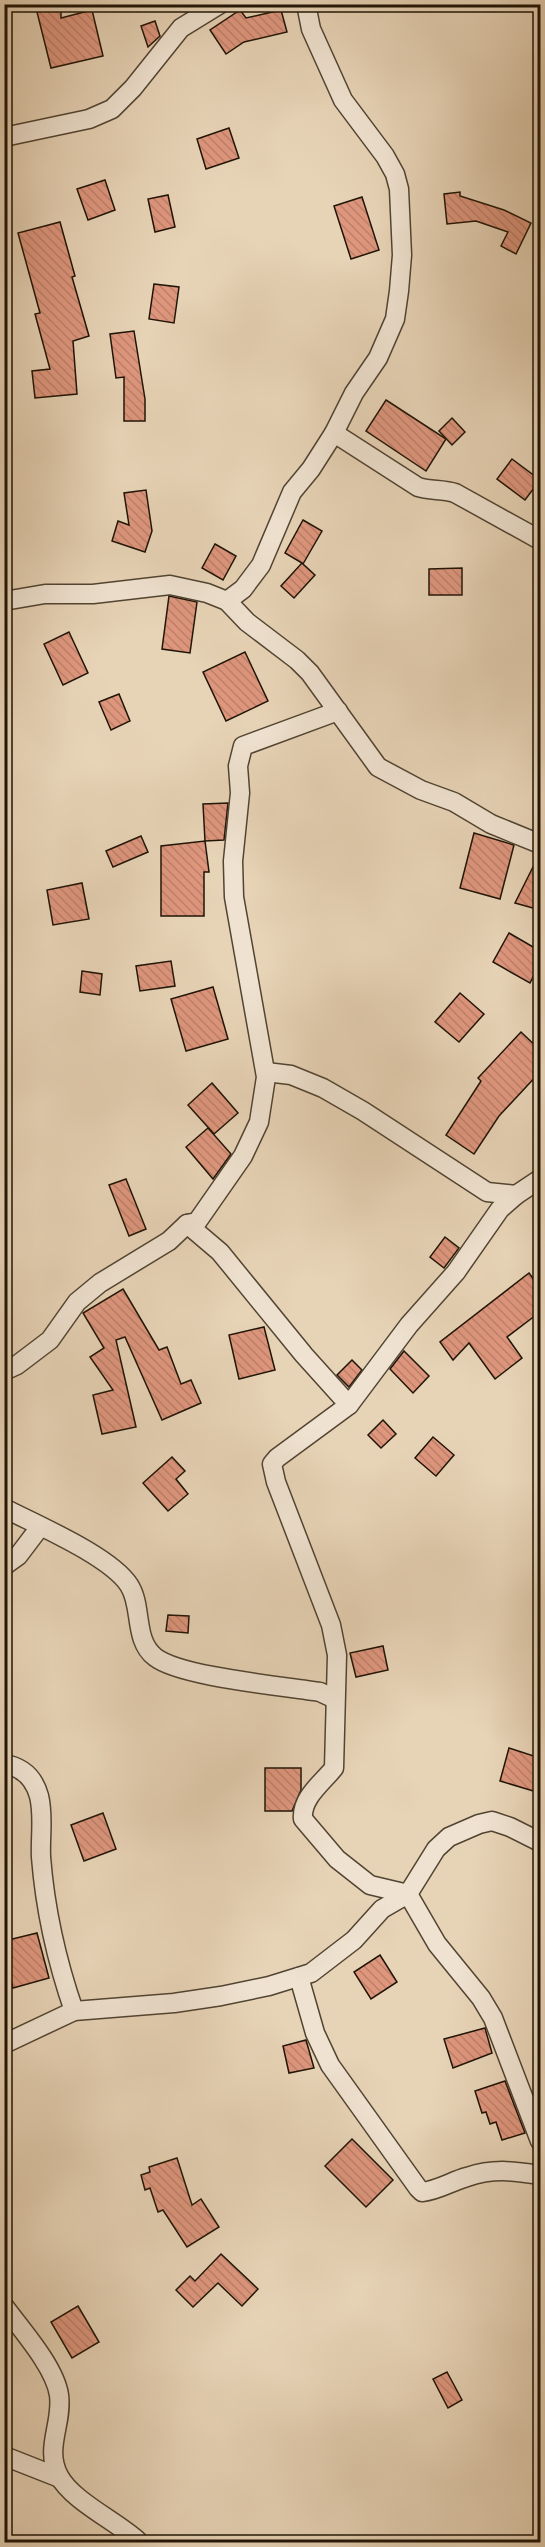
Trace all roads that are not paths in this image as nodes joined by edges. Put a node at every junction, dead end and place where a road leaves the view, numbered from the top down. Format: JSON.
{"nodes":[{"id":1,"x":220,"y":4,"type":"edge"},
{"id":2,"x":306,"y":4,"type":"edge"},
{"id":3,"x":4,"y":137,"type":"edge"},
{"id":4,"x":334,"y":433,"type":"junction"},
{"id":5,"x":540,"y":540,"type":"edge"},
{"id":6,"x":4,"y":601,"type":"edge"},
{"id":7,"x":227,"y":601,"type":"junction"},
{"id":8,"x":338,"y":711,"type":"junction"},
{"id":9,"x":540,"y":844,"type":"edge"},
{"id":10,"x":266,"y":1072,"type":"junction"},
{"id":11,"x":540,"y":1179,"type":"edge"},
{"id":12,"x":516,"y":1195,"type":"junction"},
{"id":13,"x":187,"y":1224,"type":"junction"},
{"id":14,"x":4,"y":1371,"type":"edge"},
{"id":15,"x":349,"y":1404,"type":"junction"},
{"id":16,"x":4,"y":1508,"type":"edge"},
{"id":17,"x":40,"y":1527,"type":"junction"},
{"id":18,"x":4,"y":1566,"type":"edge"},
{"id":19,"x":335,"y":1699,"type":"junction"},
{"id":20,"x":4,"y":1764,"type":"edge"},
{"id":21,"x":540,"y":1842,"type":"edge"},
{"id":22,"x":408,"y":1894,"type":"junction"},
{"id":23,"x":299,"y":1977,"type":"junction"},
{"id":24,"x":74,"y":2011,"type":"junction"},
{"id":25,"x":4,"y":2044,"type":"edge"},
{"id":26,"x":540,"y":2141,"type":"edge"},
{"id":27,"x":540,"y":2175,"type":"edge"},
{"id":28,"x":4,"y":2306,"type":"edge"},
{"id":29,"x":4,"y":2456,"type":"edge"},
{"id":30,"x":60,"y":2478,"type":"junction"},
{"id":31,"x":139,"y":2542,"type":"edge"}],
"edges":[{"from":1,"to":3,"type":"street"},
{"from":2,"to":4,"type":"street"},
{"from":4,"to":5,"type":"street"},
{"from":4,"to":7,"type":"street"},
{"from":6,"to":7,"type":"street"},
{"from":7,"to":8,"type":"street"},
{"from":8,"to":9,"type":"street"},
{"from":8,"to":10,"type":"street"},
{"from":10,"to":12,"type":"street"},
{"from":10,"to":13,"type":"street"},
{"from":11,"to":12,"type":"street"},
{"from":12,"to":15,"type":"street"},
{"from":13,"to":14,"type":"street"},
{"from":13,"to":15,"type":"street"},
{"from":15,"to":19,"type":"street"},
{"from":16,"to":17,"type":"street"},
{"from":17,"to":18,"type":"street"},
{"from":17,"to":19,"type":"street"},
{"from":19,"to":22,"type":"street"},
{"from":20,"to":24,"type":"street"},
{"from":21,"to":22,"type":"street"},
{"from":22,"to":23,"type":"street"},
{"from":22,"to":26,"type":"street"},
{"from":23,"to":24,"type":"street"},
{"from":23,"to":27,"type":"street"},
{"from":24,"to":25,"type":"street"},
{"from":28,"to":30,"type":"street"},
{"from":29,"to":30,"type":"street"},
{"from":30,"to":31,"type":"street"}]}
